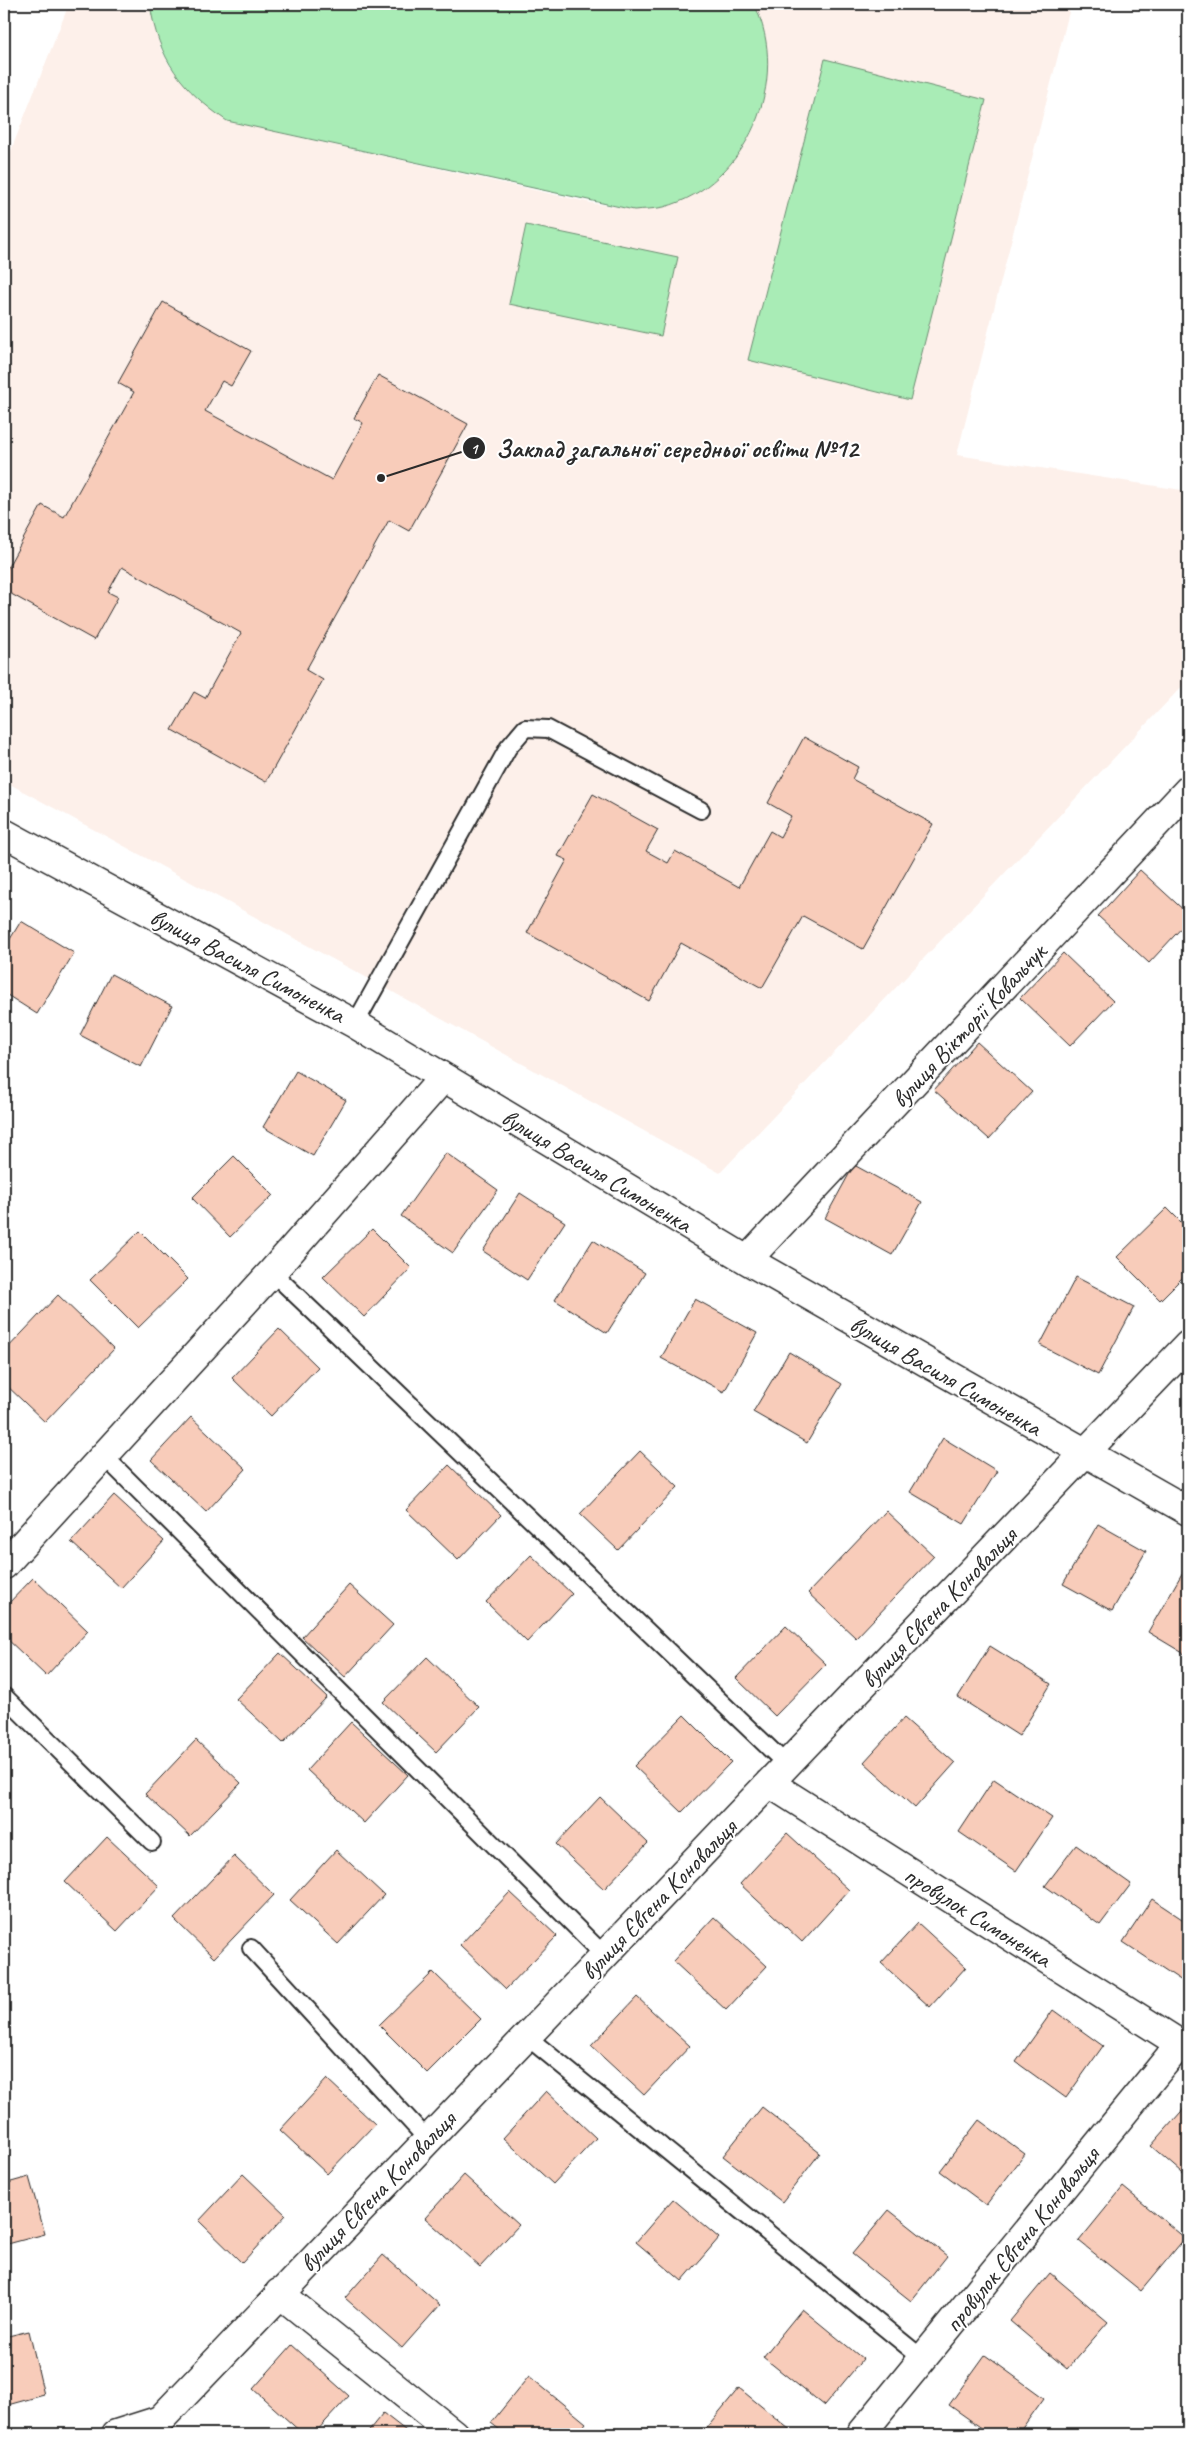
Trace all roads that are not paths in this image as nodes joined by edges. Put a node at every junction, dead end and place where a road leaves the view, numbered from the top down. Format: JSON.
{"nodes":[{"id":1,"x":1188,"y":790,"type":"edge"},
{"id":2,"x":702,"y":810,"type":"dead end"},
{"id":3,"x":4,"y":833,"type":"edge"},
{"id":4,"x":355,"y":1024,"type":"junction"},
{"id":5,"x":443,"y":1078,"type":"junction"},
{"id":6,"x":747,"y":1260,"type":"junction"},
{"id":7,"x":272,"y":1272,"type":"junction"},
{"id":8,"x":1188,"y":1345,"type":"edge"},
{"id":9,"x":1084,"y":1454,"type":"junction"},
{"id":10,"x":104,"y":1456,"type":"junction"},
{"id":11,"x":1188,"y":1512,"type":"edge"},
{"id":12,"x":4,"y":1565,"type":"edge"},
{"id":13,"x":4,"y":1696,"type":"edge"},
{"id":14,"x":778,"y":1774,"type":"junction"},
{"id":15,"x":152,"y":1842,"type":"dead end"},
{"id":16,"x":251,"y":1948,"type":"dead end"},
{"id":17,"x":604,"y":1955,"type":"junction"},
{"id":18,"x":526,"y":2036,"type":"junction"},
{"id":19,"x":1184,"y":2047,"type":"edge"},
{"id":20,"x":427,"y":2139,"type":"junction"},
{"id":21,"x":279,"y":2293,"type":"junction"},
{"id":22,"x":923,"y":2359,"type":"junction"},
{"id":23,"x":116,"y":2434,"type":"edge"},
{"id":24,"x":454,"y":2434,"type":"edge"},
{"id":25,"x":862,"y":2434,"type":"edge"}],
"edges":[{"from":1,"to":6,"type":"street","name":"вулиця Вікторії Ковальчук"},
{"from":2,"to":4,"type":"lane"},
{"from":3,"to":4,"type":"street","name":"вулиця Василя Симоненка"},
{"from":4,"to":5,"type":"street","name":"вулиця Василя Симоненка"},
{"from":5,"to":6,"type":"street","name":"вулиця Василя Симоненка"},
{"from":5,"to":7,"type":"street"},
{"from":6,"to":9,"type":"street","name":"вулиця Василя Симоненка"},
{"from":7,"to":10,"type":"street"},
{"from":7,"to":14,"type":"lane"},
{"from":8,"to":9,"type":"street","name":"вулиця Євгена Коновальця"},
{"from":9,"to":11,"type":"street","name":"вулиця Василя Симоненка"},
{"from":9,"to":14,"type":"street","name":"вулиця Євгена Коновальця"},
{"from":10,"to":12,"type":"street"},
{"from":10,"to":17,"type":"lane"},
{"from":13,"to":15,"type":"lane"},
{"from":14,"to":17,"type":"street","name":"вулиця Євгена Коновальця"},
{"from":14,"to":19,"type":"street","name":"провулок Симоненка"},
{"from":16,"to":20,"type":"lane"},
{"from":17,"to":18,"type":"street","name":"вулиця Євгена Коновальця"},
{"from":18,"to":20,"type":"street","name":"вулиця Євгена Коновальця"},
{"from":18,"to":22,"type":"lane"},
{"from":19,"to":22,"type":"street","name":"провулок Євгена Коновальця"},
{"from":20,"to":21,"type":"street","name":"вулиця Євгена Коновальця"},
{"from":21,"to":23,"type":"street","name":"вулиця Євгена Коновальця"},
{"from":21,"to":24,"type":"street"},
{"from":22,"to":25,"type":"street","name":"провулок Євгена Коновальця"}]}
